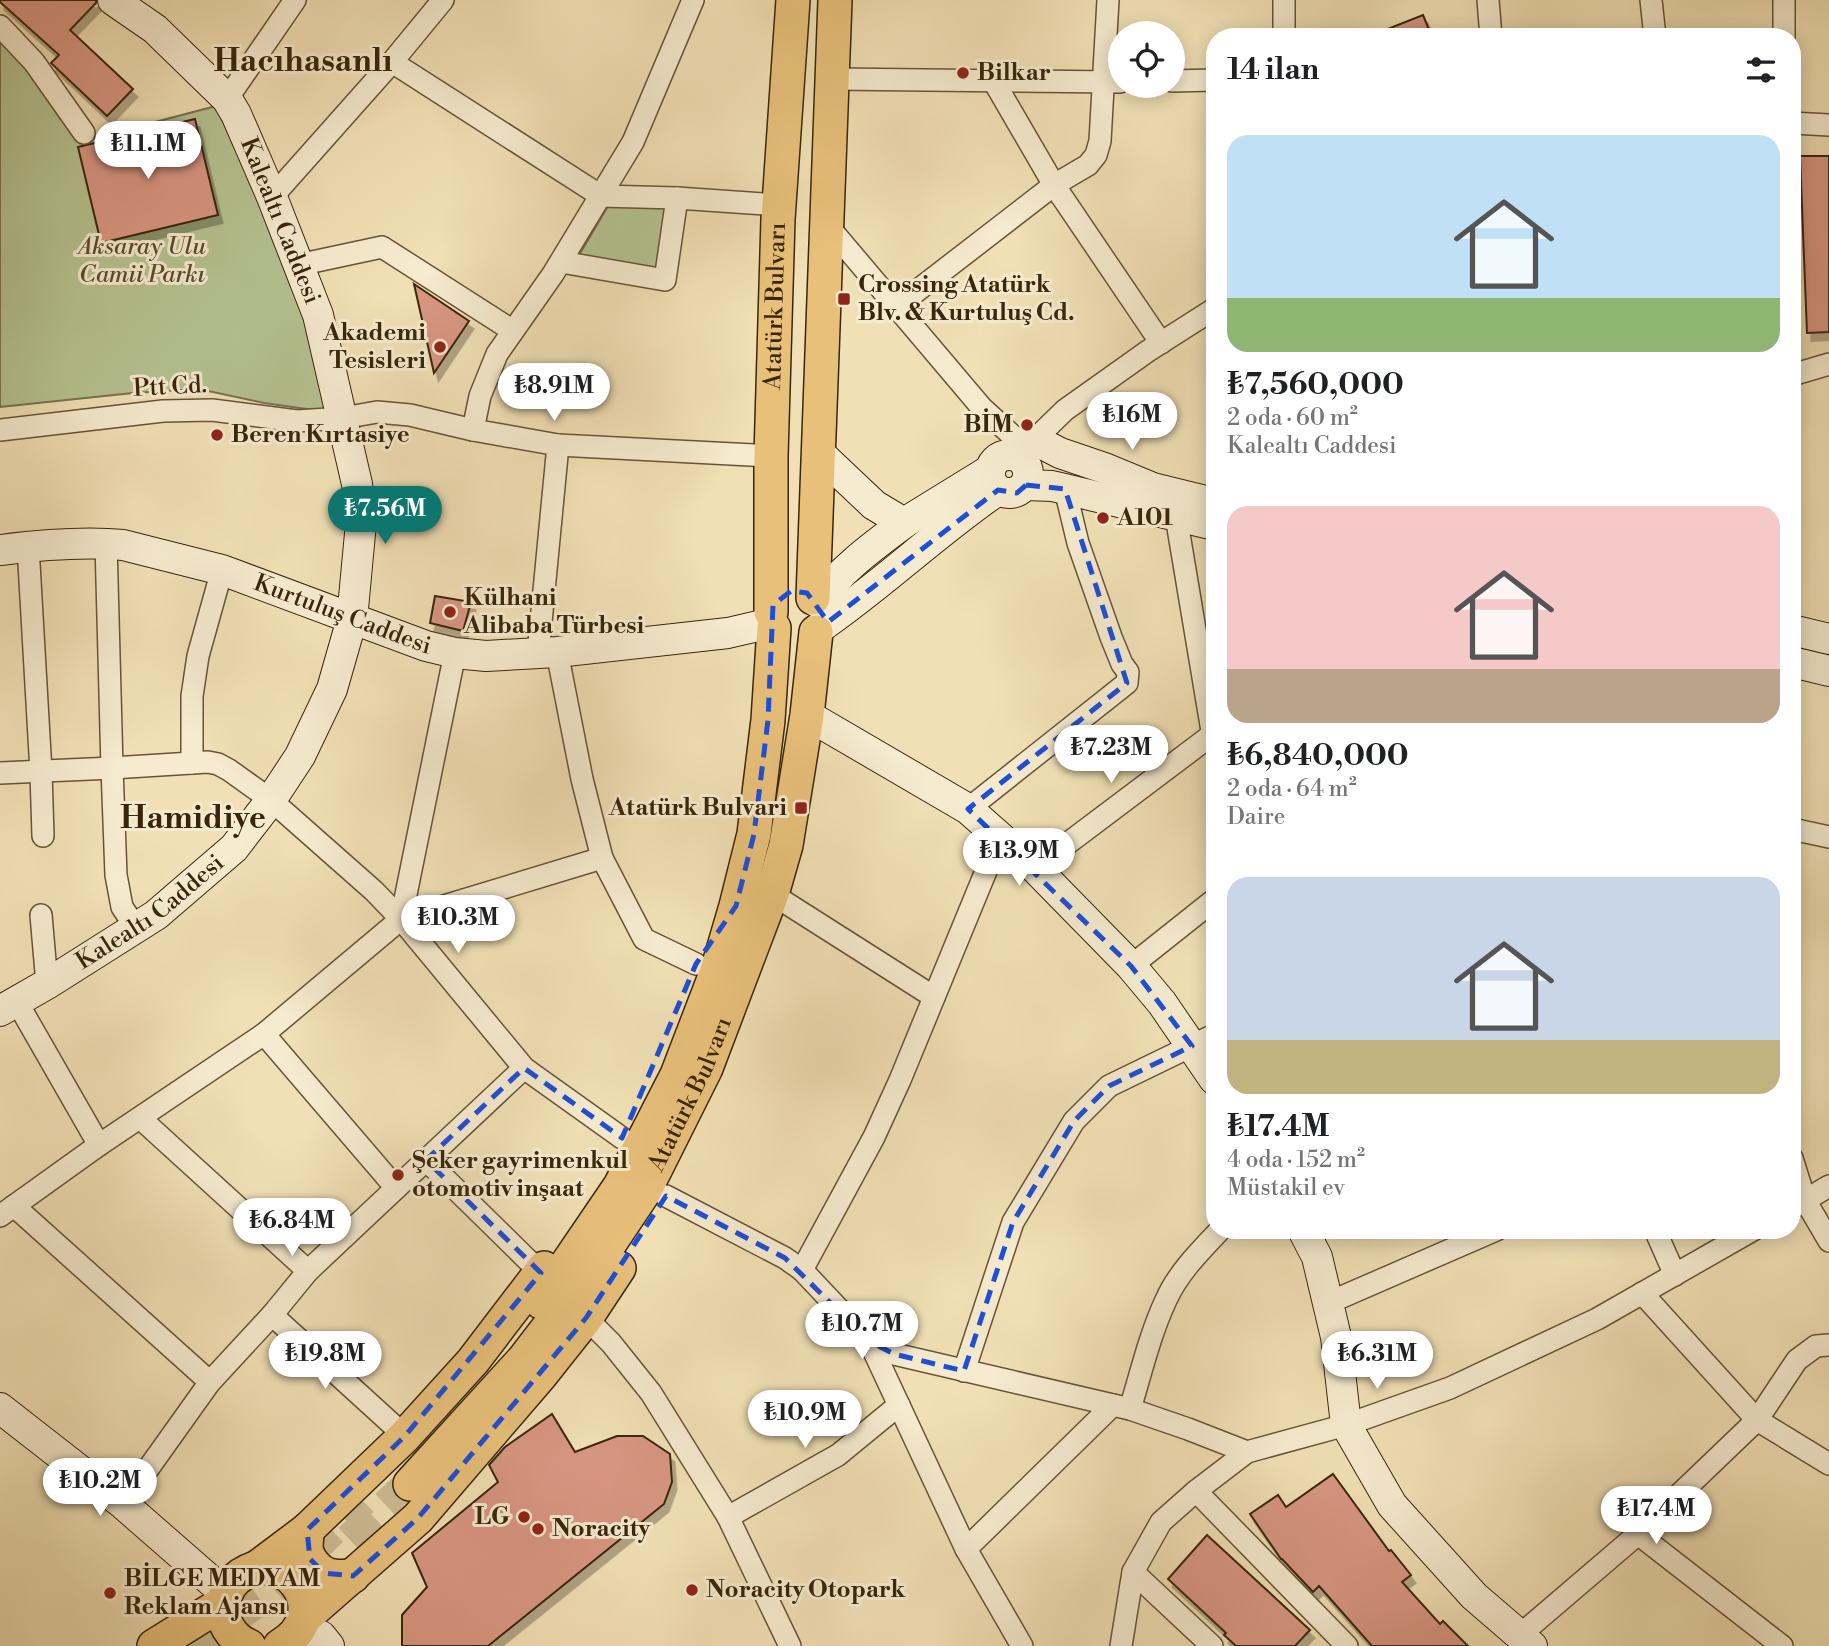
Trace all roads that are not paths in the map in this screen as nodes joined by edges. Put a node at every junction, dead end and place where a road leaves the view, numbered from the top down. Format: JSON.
{"nodes":[{"id":1,"x":113,"y":0,"type":"edge"},
{"id":2,"x":295,"y":0,"type":"edge"},
{"id":3,"x":693,"y":0,"type":"edge"},
{"id":4,"x":793,"y":0,"type":"edge"},
{"id":5,"x":835,"y":0,"type":"edge"},
{"id":6,"x":1108,"y":0,"type":"edge"},
{"id":7,"x":1284,"y":0,"type":"edge"},
{"id":8,"x":1488,"y":0,"type":"edge"},
{"id":9,"x":1651,"y":0,"type":"edge"},
{"id":10,"x":1784,"y":0,"type":"edge"},
{"id":11,"x":441,"y":1,"type":"edge"},
{"id":12,"x":1109,"y":21,"type":"edge"},
{"id":13,"x":0,"y":26,"type":"edge"},
{"id":14,"x":1284,"y":28,"type":"edge"},
{"id":15,"x":1491,"y":28,"type":"edge"},
{"id":16,"x":1654,"y":28,"type":"edge"},
{"id":17,"x":1784,"y":28,"type":"edge"},
{"id":18,"x":392,"y":62,"type":"junction"},
{"id":19,"x":833,"y":79,"type":"junction"},
{"id":20,"x":993,"y":80,"type":"junction"},
{"id":21,"x":1206,"y":80,"type":"edge"},
{"id":22,"x":1185,"y":81,"type":"edge"},
{"id":23,"x":1108,"y":82,"type":"edge"},
{"id":24,"x":1109,"y":98,"type":"edge"},
{"id":25,"x":227,"y":99,"type":"junction"},
{"id":26,"x":1801,"y":123,"type":"edge"},
{"id":27,"x":1829,"y":125,"type":"edge"},
{"id":28,"x":84,"y":133,"type":"dead end"},
{"id":29,"x":1054,"y":185,"type":"junction"},
{"id":30,"x":601,"y":196,"type":"junction"},
{"id":31,"x":272,"y":197,"type":"junction"},
{"id":32,"x":677,"y":198,"type":"junction"},
{"id":33,"x":779,"y":205,"type":"junction"},
{"id":34,"x":828,"y":226,"type":"junction"},
{"id":35,"x":561,"y":262,"type":"junction"},
{"id":36,"x":298,"y":265,"type":"junction"},
{"id":37,"x":896,"y":307,"type":"junction"},
{"id":38,"x":1206,"y":314,"type":"edge"},
{"id":39,"x":513,"y":331,"type":"junction"},
{"id":40,"x":1161,"y":343,"type":"junction"},
{"id":41,"x":1829,"y":364,"type":"edge"},
{"id":42,"x":1801,"y":372,"type":"edge"},
{"id":43,"x":343,"y":418,"type":"junction"},
{"id":44,"x":0,"y":430,"type":"edge"},
{"id":45,"x":473,"y":430,"type":"junction"},
{"id":46,"x":558,"y":445,"type":"junction"},
{"id":47,"x":1026,"y":448,"type":"junction"},
{"id":48,"x":819,"y":453,"type":"junction"},
{"id":49,"x":771,"y":456,"type":"junction"},
{"id":50,"x":1005,"y":482,"type":"junction"},
{"id":51,"x":1065,"y":489,"type":"junction"},
{"id":52,"x":1206,"y":501,"type":"edge"},
{"id":53,"x":1176,"y":516,"type":"junction"},
{"id":54,"x":904,"y":523,"type":"junction"},
{"id":55,"x":1206,"y":523,"type":"edge"},
{"id":56,"x":106,"y":543,"type":"junction"},
{"id":57,"x":14,"y":549,"type":"edge"},
{"id":58,"x":222,"y":570,"type":"junction"},
{"id":59,"x":816,"y":615,"type":"junction"},
{"id":60,"x":352,"y":619,"type":"junction"},
{"id":61,"x":772,"y":621,"type":"junction"},
{"id":62,"x":1801,"y":632,"type":"edge"},
{"id":63,"x":1829,"y":639,"type":"edge"},
{"id":64,"x":455,"y":653,"type":"junction"},
{"id":65,"x":548,"y":653,"type":"junction"},
{"id":66,"x":1801,"y":664,"type":"edge"},
{"id":67,"x":1829,"y":671,"type":"edge"},
{"id":68,"x":1206,"y":692,"type":"edge"},
{"id":69,"x":807,"y":715,"type":"junction"},
{"id":70,"x":1206,"y":745,"type":"edge"},
{"id":71,"x":192,"y":763,"type":"junction"},
{"id":72,"x":112,"y":768,"type":"junction"},
{"id":73,"x":41,"y":772,"type":"junction"},
{"id":74,"x":0,"y":773,"type":"edge"},
{"id":75,"x":271,"y":800,"type":"junction"},
{"id":76,"x":968,"y":809,"type":"junction"},
{"id":77,"x":1801,"y":832,"type":"edge"},
{"id":78,"x":43,"y":836,"type":"dead end"},
{"id":79,"x":1000,"y":837,"type":"junction"},
{"id":80,"x":1829,"y":837,"type":"edge"},
{"id":81,"x":602,"y":858,"type":"junction"},
{"id":82,"x":1035,"y":868,"type":"junction"},
{"id":83,"x":772,"y":894,"type":"junction"},
{"id":84,"x":736,"y":906,"type":"junction"},
{"id":85,"x":1206,"y":906,"type":"edge"},
{"id":86,"x":41,"y":915,"type":"dead end"},
{"id":87,"x":401,"y":919,"type":"junction"},
{"id":88,"x":136,"y":928,"type":"junction"},
{"id":89,"x":696,"y":964,"type":"junction"},
{"id":90,"x":1131,"y":966,"type":"junction"},
{"id":91,"x":47,"y":984,"type":"junction"},
{"id":92,"x":934,"y":997,"type":"junction"},
{"id":93,"x":8,"y":1006,"type":"edge"},
{"id":94,"x":264,"y":1034,"type":"junction"},
{"id":95,"x":1203,"y":1040,"type":"edge"},
{"id":96,"x":524,"y":1068,"type":"junction"},
{"id":97,"x":140,"y":1118,"type":"junction"},
{"id":98,"x":622,"y":1138,"type":"junction"},
{"id":99,"x":99,"y":1145,"type":"junction"},
{"id":100,"x":426,"y":1160,"type":"junction"},
{"id":101,"x":1829,"y":1186,"type":"edge"},
{"id":102,"x":396,"y":1188,"type":"junction"},
{"id":103,"x":666,"y":1196,"type":"junction"},
{"id":104,"x":1801,"y":1203,"type":"edge"},
{"id":105,"x":1801,"y":1206,"type":"edge"},
{"id":106,"x":7,"y":1211,"type":"edge"},
{"id":107,"x":1212,"y":1239,"type":"edge"},
{"id":108,"x":1308,"y":1239,"type":"edge"},
{"id":109,"x":1475,"y":1239,"type":"edge"},
{"id":110,"x":1659,"y":1239,"type":"edge"},
{"id":111,"x":1737,"y":1239,"type":"edge"},
{"id":112,"x":1829,"y":1241,"type":"edge"},
{"id":113,"x":802,"y":1270,"type":"junction"},
{"id":114,"x":308,"y":1271,"type":"junction"},
{"id":115,"x":541,"y":1273,"type":"junction"},
{"id":116,"x":1675,"y":1275,"type":"junction"},
{"id":117,"x":1642,"y":1293,"type":"junction"},
{"id":118,"x":1328,"y":1303,"type":"junction"},
{"id":119,"x":272,"y":1315,"type":"junction"},
{"id":120,"x":586,"y":1318,"type":"junction"},
{"id":121,"x":869,"y":1341,"type":"junction"},
{"id":122,"x":1829,"y":1345,"type":"edge"},
{"id":123,"x":964,"y":1371,"type":"junction"},
{"id":124,"x":210,"y":1382,"type":"junction"},
{"id":125,"x":899,"y":1405,"type":"junction"},
{"id":126,"x":1121,"y":1407,"type":"junction"},
{"id":127,"x":0,"y":1408,"type":"edge"},
{"id":128,"x":1758,"y":1420,"type":"junction"},
{"id":129,"x":1346,"y":1425,"type":"junction"},
{"id":130,"x":1247,"y":1452,"type":"junction"},
{"id":131,"x":404,"y":1462,"type":"junction"},
{"id":132,"x":1829,"y":1464,"type":"edge"},
{"id":133,"x":1196,"y":1491,"type":"junction"},
{"id":134,"x":123,"y":1504,"type":"junction"},
{"id":135,"x":728,"y":1517,"type":"junction"},
{"id":136,"x":307,"y":1530,"type":"junction"},
{"id":137,"x":1638,"y":1534,"type":"junction"},
{"id":138,"x":966,"y":1549,"type":"junction"},
{"id":139,"x":255,"y":1569,"type":"junction"},
{"id":140,"x":1133,"y":1572,"type":"junction"},
{"id":141,"x":353,"y":1576,"type":"junction"},
{"id":142,"x":225,"y":1599,"type":"junction"},
{"id":143,"x":289,"y":1637,"type":"edge"},
{"id":144,"x":1526,"y":1640,"type":"edge"},
{"id":145,"x":158,"y":1644,"type":"edge"},
{"id":146,"x":200,"y":1646,"type":"edge"},
{"id":147,"x":249,"y":1646,"type":"edge"},
{"id":148,"x":329,"y":1646,"type":"edge"},
{"id":149,"x":790,"y":1646,"type":"edge"},
{"id":150,"x":1022,"y":1646,"type":"edge"},
{"id":151,"x":1121,"y":1646,"type":"edge"},
{"id":152,"x":1212,"y":1646,"type":"edge"},
{"id":153,"x":1347,"y":1646,"type":"edge"},
{"id":154,"x":1782,"y":1646,"type":"edge"}],
"edges":[{"from":1,"to":25,"type":"street","name":"Kalealtı Caddesi"},
{"from":2,"to":25,"type":"street"},
{"from":3,"to":30,"type":"street"},
{"from":4,"to":33,"type":"main road","name":"Atatürk Bulvarı"},
{"from":5,"to":19,"type":"main road","name":"Atatürk Bulvarı"},
{"from":6,"to":12,"type":"street"},
{"from":7,"to":14,"type":"street"},
{"from":8,"to":15,"type":"street"},
{"from":9,"to":16,"type":"street"},
{"from":10,"to":17,"type":"street"},
{"from":11,"to":18,"type":"street"},
{"from":13,"to":28,"type":"street"},
{"from":18,"to":30,"type":"street"},
{"from":18,"to":31,"type":"street"},
{"from":19,"to":20,"type":"street"},
{"from":19,"to":34,"type":"main road","name":"Atatürk Bulvarı"},
{"from":20,"to":23,"type":"street"},
{"from":20,"to":29,"type":"street"},
{"from":21,"to":22,"type":"street"},
{"from":24,"to":29,"type":"street"},
{"from":25,"to":31,"type":"street","name":"Kalealtı Caddesi"},
{"from":26,"to":27,"type":"street"},
{"from":29,"to":37,"type":"street"},
{"from":29,"to":40,"type":"street"},
{"from":30,"to":32,"type":"street"},
{"from":30,"to":35,"type":"street"},
{"from":31,"to":36,"type":"street","name":"Kalealtı Caddesi"},
{"from":32,"to":33,"type":"street"},
{"from":32,"to":35,"type":"street"},
{"from":33,"to":49,"type":"main road","name":"Atatürk Bulvarı"},
{"from":34,"to":37,"type":"street"},
{"from":34,"to":48,"type":"main road","name":"Atatürk Bulvarı"},
{"from":35,"to":39,"type":"street"},
{"from":36,"to":39,"type":"street"},
{"from":36,"to":43,"type":"street","name":"Kalealtı Caddesi"},
{"from":37,"to":47,"type":"street"},
{"from":38,"to":40,"type":"street"},
{"from":39,"to":45,"type":"street"},
{"from":40,"to":47,"type":"street"},
{"from":41,"to":42,"type":"street"},
{"from":43,"to":44,"type":"street","name":"Ptt Cd."},
{"from":43,"to":45,"type":"street","name":"Ptt Cd."},
{"from":43,"to":60,"type":"street","name":"Kalealtı Caddesi"},
{"from":45,"to":46,"type":"street","name":"Ptt Cd."},
{"from":46,"to":49,"type":"street","name":"Ptt Cd."},
{"from":46,"to":65,"type":"street"},
{"from":47,"to":50,"type":"street"},
{"from":47,"to":52,"type":"street"},
{"from":48,"to":54,"type":"street"},
{"from":48,"to":59,"type":"main road","name":"Atatürk Bulvarı"},
{"from":49,"to":61,"type":"main road","name":"Atatürk Bulvarı"},
{"from":50,"to":51,"type":"street"},
{"from":50,"to":54,"type":"street"},
{"from":50,"to":59,"type":"street"},
{"from":51,"to":53,"type":"street"},
{"from":51,"to":76,"type":"street"},
{"from":53,"to":55,"type":"street"},
{"from":53,"to":68,"type":"street"},
{"from":54,"to":59,"type":"street"},
{"from":56,"to":57,"type":"street","name":"Kurtuluş Caddesi"},
{"from":56,"to":58,"type":"street","name":"Kurtuluş Caddesi"},
{"from":56,"to":72,"type":"street"},
{"from":57,"to":73,"type":"street"},
{"from":58,"to":60,"type":"street","name":"Kurtuluş Caddesi"},
{"from":58,"to":71,"type":"street"},
{"from":59,"to":61,"type":"main road"},
{"from":59,"to":61,"type":"main road"},
{"from":59,"to":69,"type":"main road","name":"Atatürk Bulvarı"},
{"from":60,"to":64,"type":"street","name":"Kurtuluş Caddesi"},
{"from":60,"to":75,"type":"street","name":"Kalealtı Caddesi"},
{"from":61,"to":65,"type":"street","name":"Kurtuluş Caddesi"},
{"from":61,"to":84,"type":"main road","name":"Atatürk Bulvarı"},
{"from":62,"to":63,"type":"street"},
{"from":64,"to":65,"type":"street","name":"Kurtuluş Caddesi"},
{"from":64,"to":87,"type":"street"},
{"from":65,"to":81,"type":"street"},
{"from":66,"to":67,"type":"street"},
{"from":69,"to":76,"type":"street"},
{"from":69,"to":83,"type":"main road","name":"Atatürk Bulvarı"},
{"from":70,"to":82,"type":"street"},
{"from":71,"to":72,"type":"street"},
{"from":71,"to":75,"type":"street"},
{"from":72,"to":73,"type":"street"},
{"from":72,"to":88,"type":"street"},
{"from":73,"to":74,"type":"street"},
{"from":73,"to":78,"type":"street"},
{"from":75,"to":87,"type":"street"},
{"from":75,"to":88,"type":"street","name":"Kalealtı Caddesi"},
{"from":76,"to":79,"type":"street"},
{"from":77,"to":80,"type":"street"},
{"from":79,"to":82,"type":"street"},
{"from":79,"to":92,"type":"street"},
{"from":81,"to":87,"type":"street"},
{"from":81,"to":89,"type":"street"},
{"from":82,"to":90,"type":"street"},
{"from":83,"to":92,"type":"street"},
{"from":83,"to":103,"type":"main road"},
{"from":83,"to":131,"type":"main road","name":"Atatürk Bulvarı"},
{"from":84,"to":89,"type":"main road"},
{"from":84,"to":131,"type":"main road","name":"Atatürk Bulvarı"},
{"from":85,"to":90,"type":"street"},
{"from":86,"to":91,"type":"street"},
{"from":87,"to":94,"type":"street"},
{"from":87,"to":96,"type":"street"},
{"from":88,"to":91,"type":"street","name":"Kalealtı Caddesi"},
{"from":89,"to":98,"type":"main road"},
{"from":90,"to":95,"type":"street"},
{"from":91,"to":93,"type":"street","name":"Kalealtı Caddesi"},
{"from":92,"to":113,"type":"street"},
{"from":93,"to":99,"type":"street"},
{"from":94,"to":97,"type":"street"},
{"from":94,"to":102,"type":"street"},
{"from":95,"to":123,"type":"street"},
{"from":96,"to":98,"type":"street"},
{"from":96,"to":100,"type":"street"},
{"from":97,"to":99,"type":"street"},
{"from":97,"to":114,"type":"street"},
{"from":98,"to":115,"type":"main road"},
{"from":99,"to":106,"type":"street"},
{"from":100,"to":102,"type":"street"},
{"from":100,"to":115,"type":"street"},
{"from":101,"to":104,"type":"street"},
{"from":102,"to":114,"type":"street"},
{"from":103,"to":113,"type":"street"},
{"from":103,"to":120,"type":"main road"},
{"from":105,"to":112,"type":"street"},
{"from":106,"to":124,"type":"street"},
{"from":107,"to":126,"type":"street"},
{"from":108,"to":118,"type":"street"},
{"from":109,"to":118,"type":"street"},
{"from":110,"to":116,"type":"street"},
{"from":111,"to":116,"type":"street"},
{"from":113,"to":121,"type":"street"},
{"from":114,"to":119,"type":"street"},
{"from":115,"to":131,"type":"main road"},
{"from":116,"to":117,"type":"street"},
{"from":117,"to":128,"type":"street"},
{"from":117,"to":129,"type":"street"},
{"from":118,"to":129,"type":"street"},
{"from":119,"to":124,"type":"street"},
{"from":119,"to":131,"type":"street"},
{"from":120,"to":135,"type":"street"},
{"from":120,"to":141,"type":"main road"},
{"from":121,"to":123,"type":"street"},
{"from":121,"to":125,"type":"street"},
{"from":122,"to":128,"type":"street"},
{"from":123,"to":126,"type":"street"},
{"from":124,"to":134,"type":"street"},
{"from":125,"to":135,"type":"street"},
{"from":125,"to":138,"type":"street"},
{"from":126,"to":130,"type":"street"},
{"from":126,"to":138,"type":"street"},
{"from":127,"to":134,"type":"street"},
{"from":128,"to":132,"type":"street"},
{"from":128,"to":137,"type":"street"},
{"from":129,"to":130,"type":"street"},
{"from":129,"to":144,"type":"street"},
{"from":130,"to":133,"type":"street"},
{"from":131,"to":136,"type":"main road"},
{"from":133,"to":140,"type":"street"},
{"from":133,"to":153,"type":"street"},
{"from":134,"to":142,"type":"street"},
{"from":135,"to":149,"type":"street"},
{"from":136,"to":139,"type":"main road"},
{"from":136,"to":141,"type":"main road"},
{"from":137,"to":144,"type":"street"},
{"from":137,"to":154,"type":"street"},
{"from":138,"to":150,"type":"street"},
{"from":139,"to":142,"type":"main road"},
{"from":139,"to":143,"type":"main road"},
{"from":140,"to":151,"type":"street"},
{"from":140,"to":152,"type":"street"},
{"from":141,"to":143,"type":"main road"},
{"from":142,"to":145,"type":"main road"},
{"from":142,"to":147,"type":"main road"},
{"from":143,"to":148,"type":"street"},
{"from":145,"to":146,"type":"main road"}]}
